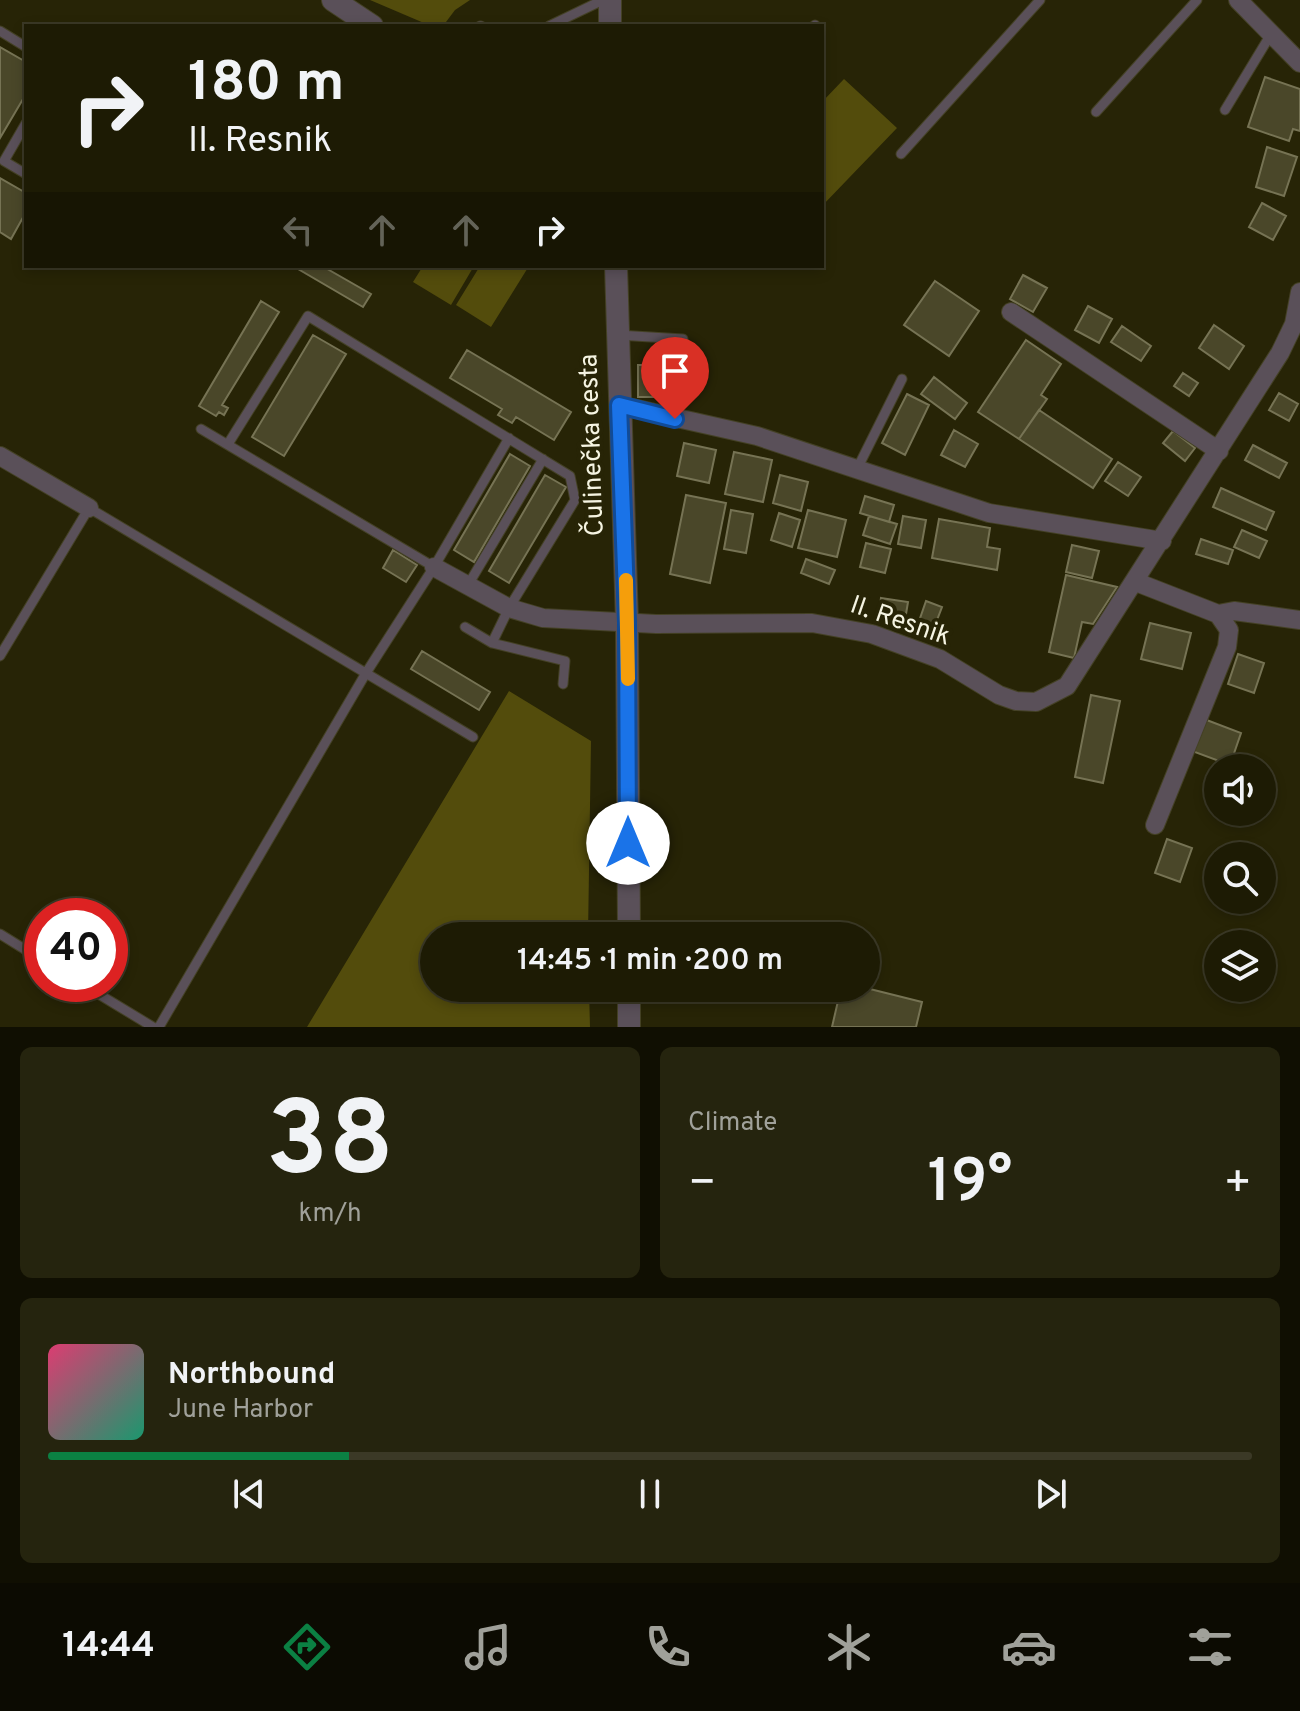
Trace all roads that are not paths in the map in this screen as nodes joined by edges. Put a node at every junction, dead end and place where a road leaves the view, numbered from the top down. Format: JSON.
{"nodes":[{"id":1,"x":333,"y":0,"type":"edge"},
{"id":2,"x":603,"y":0,"type":"edge"},
{"id":3,"x":610,"y":0,"type":"edge"},
{"id":4,"x":1040,"y":0,"type":"edge"},
{"id":5,"x":1197,"y":0,"type":"edge"},
{"id":6,"x":1238,"y":0,"type":"edge"},
{"id":7,"x":369,"y":24,"type":"edge"},
{"id":8,"x":553,"y":24,"type":"edge"},
{"id":9,"x":610,"y":24,"type":"edge"},
{"id":10,"x":0,"y":31,"type":"edge"},
{"id":11,"x":1271,"y":34,"type":"junction"},
{"id":12,"x":24,"y":46,"type":"edge"},
{"id":13,"x":1300,"y":63,"type":"edge"},
{"id":14,"x":1225,"y":110,"type":"dead end"},
{"id":15,"x":1096,"y":112,"type":"dead end"},
{"id":16,"x":24,"y":126,"type":"edge"},
{"id":17,"x":901,"y":154,"type":"dead end"},
{"id":18,"x":24,"y":173,"type":"edge"},
{"id":19,"x":616,"y":268,"type":"edge"},
{"id":20,"x":1300,"y":292,"type":"edge"},
{"id":21,"x":1011,"y":312,"type":"dead end"},
{"id":22,"x":618,"y":335,"type":"junction"},
{"id":23,"x":683,"y":339,"type":"dead end"},
{"id":24,"x":902,"y":379,"type":"dead end"},
{"id":25,"x":619,"y":405,"type":"junction"},
{"id":26,"x":201,"y":429,"type":"dead end"},
{"id":27,"x":509,"y":438,"type":"junction"},
{"id":28,"x":228,"y":444,"type":"junction"},
{"id":29,"x":1219,"y":451,"type":"junction"},
{"id":30,"x":0,"y":456,"type":"edge"},
{"id":31,"x":543,"y":459,"type":"junction"},
{"id":32,"x":856,"y":471,"type":"junction"},
{"id":33,"x":89,"y":508,"type":"junction"},
{"id":34,"x":1162,"y":541,"type":"junction"},
{"id":35,"x":434,"y":567,"type":"junction"},
{"id":36,"x":1136,"y":582,"type":"junction"},
{"id":37,"x":468,"y":585,"type":"junction"},
{"id":38,"x":509,"y":608,"type":"junction"},
{"id":39,"x":1218,"y":614,"type":"junction"},
{"id":40,"x":1300,"y":620,"type":"edge"},
{"id":41,"x":627,"y":623,"type":"junction"},
{"id":42,"x":465,"y":627,"type":"dead end"},
{"id":43,"x":492,"y":643,"type":"junction"},
{"id":44,"x":0,"y":656,"type":"edge"},
{"id":45,"x":366,"y":673,"type":"junction"},
{"id":46,"x":563,"y":684,"type":"dead end"},
{"id":47,"x":473,"y":737,"type":"dead end"},
{"id":48,"x":1155,"y":825,"type":"dead end"},
{"id":49,"x":629,"y":922,"type":"edge"},
{"id":50,"x":0,"y":934,"type":"edge"},
{"id":51,"x":24,"y":949,"type":"edge"},
{"id":52,"x":113,"y":1002,"type":"edge"},
{"id":53,"x":629,"y":1002,"type":"edge"},
{"id":54,"x":156,"y":1027,"type":"edge"},
{"id":55,"x":629,"y":1027,"type":"edge"}],
"edges":[{"from":1,"to":7,"type":"street"},
{"from":2,"to":8,"type":"lane"},
{"from":3,"to":9,"type":"street"},
{"from":4,"to":17,"type":"lane"},
{"from":5,"to":15,"type":"lane"},
{"from":6,"to":11,"type":"street"},
{"from":10,"to":12,"type":"lane"},
{"from":11,"to":13,"type":"street"},
{"from":11,"to":14,"type":"lane"},
{"from":16,"to":18,"type":"lane"},
{"from":19,"to":22,"type":"street","name":"Čulinečka cesta"},
{"from":20,"to":29,"type":"street","name":"II. Resnik"},
{"from":21,"to":29,"type":"street"},
{"from":22,"to":23,"type":"lane"},
{"from":22,"to":25,"type":"street","name":"Čulinečka cesta"},
{"from":24,"to":32,"type":"lane"},
{"from":25,"to":32,"type":"street"},
{"from":25,"to":41,"type":"street","name":"Čulinečka cesta"},
{"from":26,"to":28,"type":"lane"},
{"from":27,"to":28,"type":"lane"},
{"from":27,"to":31,"type":"lane"},
{"from":27,"to":35,"type":"lane"},
{"from":28,"to":35,"type":"lane"},
{"from":29,"to":34,"type":"street","name":"II. Resnik"},
{"from":30,"to":33,"type":"street"},
{"from":31,"to":37,"type":"lane"},
{"from":31,"to":38,"type":"lane"},
{"from":32,"to":34,"type":"street"},
{"from":33,"to":44,"type":"lane"},
{"from":33,"to":45,"type":"lane"},
{"from":34,"to":36,"type":"street","name":"II. Resnik"},
{"from":35,"to":37,"type":"street"},
{"from":35,"to":45,"type":"lane"},
{"from":36,"to":39,"type":"street"},
{"from":36,"to":41,"type":"street","name":"II. Resnik"},
{"from":37,"to":38,"type":"street"},
{"from":38,"to":41,"type":"street"},
{"from":38,"to":43,"type":"lane"},
{"from":39,"to":40,"type":"street"},
{"from":39,"to":48,"type":"street"},
{"from":41,"to":49,"type":"street","name":"Čulinečka cesta"},
{"from":42,"to":43,"type":"lane"},
{"from":43,"to":46,"type":"lane"},
{"from":45,"to":47,"type":"lane"},
{"from":45,"to":54,"type":"lane"},
{"from":50,"to":51,"type":"lane"},
{"from":52,"to":54,"type":"lane"},
{"from":53,"to":55,"type":"street"}]}
